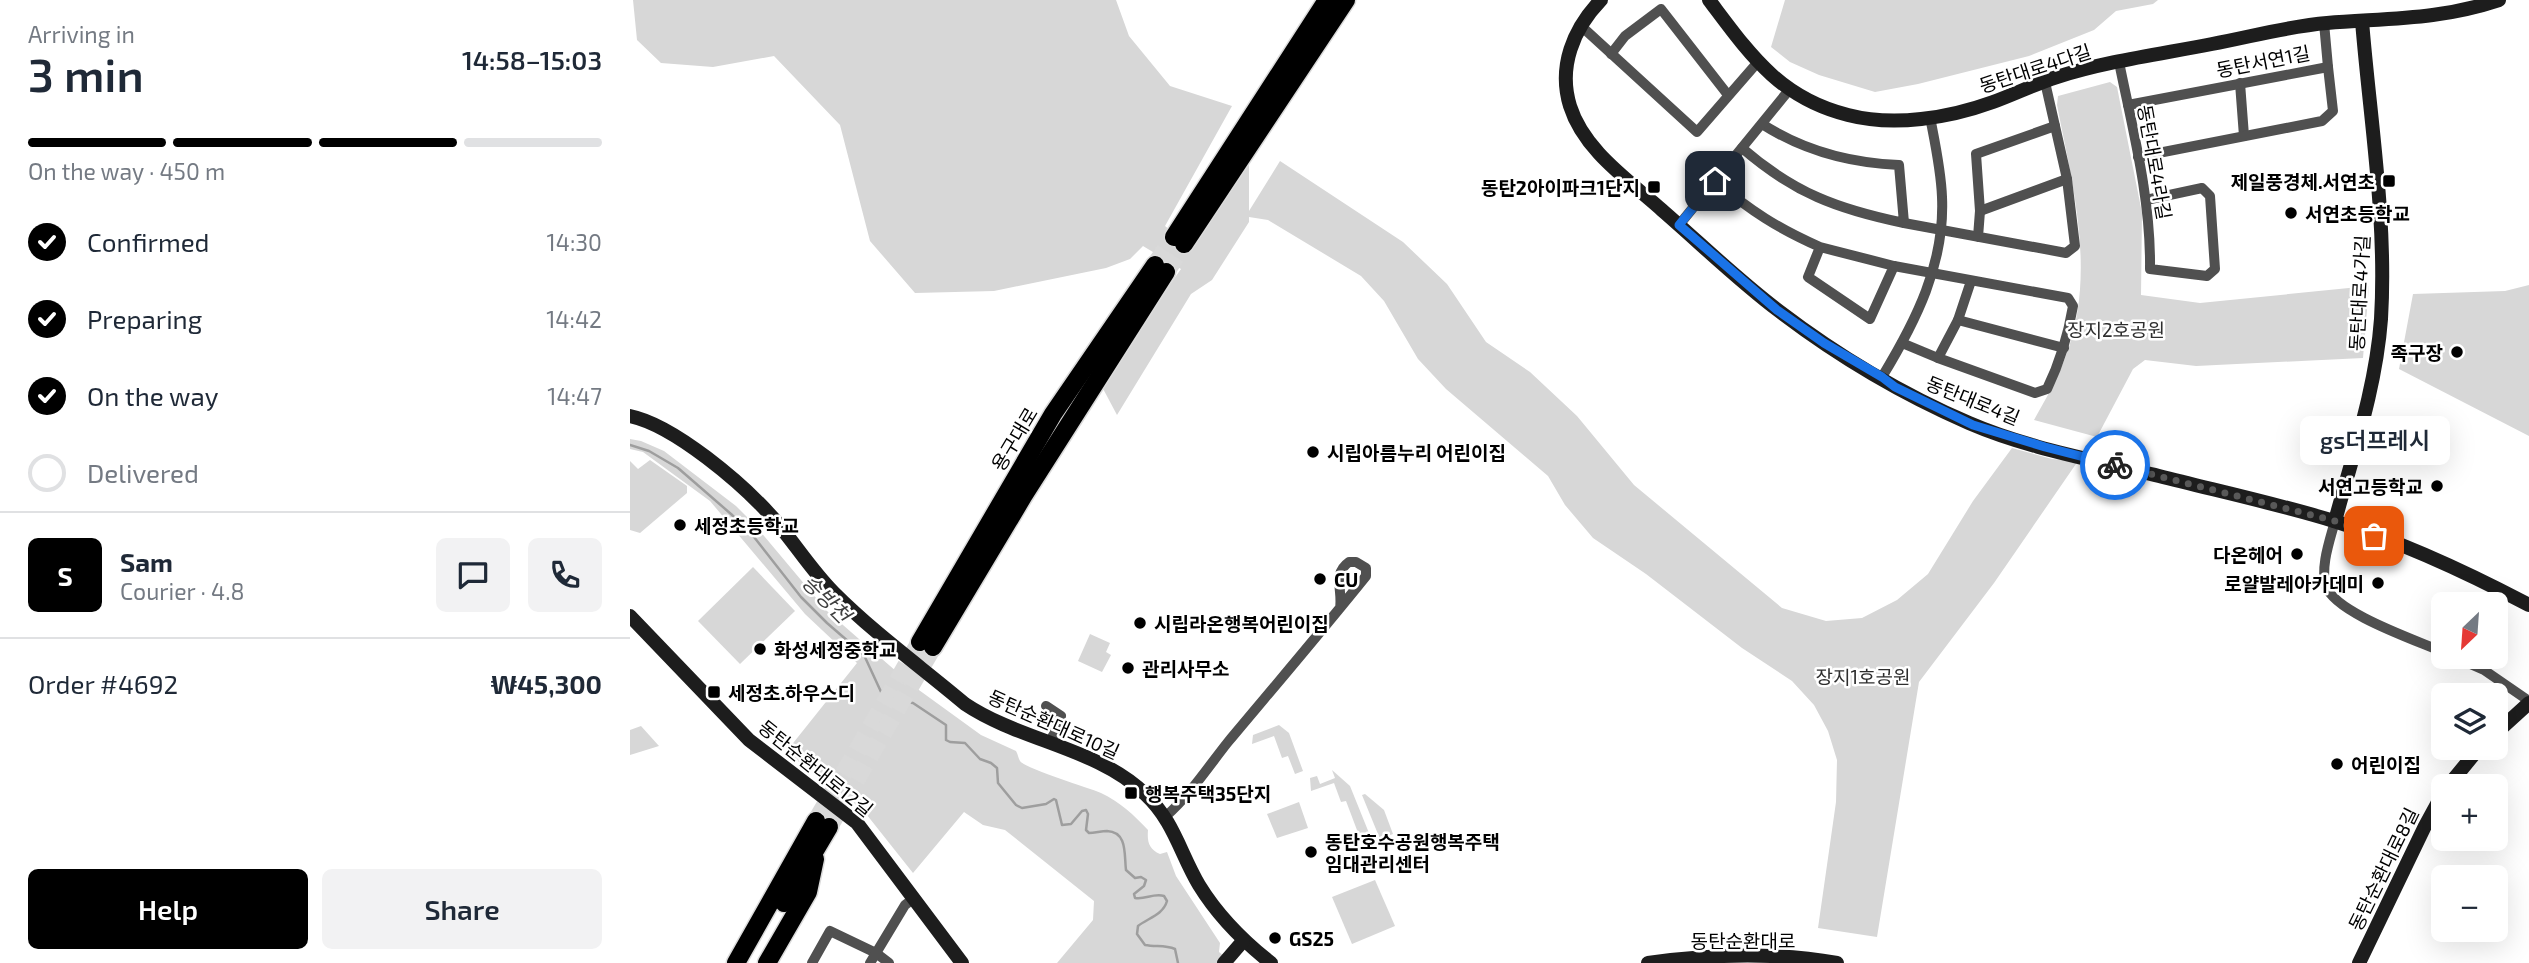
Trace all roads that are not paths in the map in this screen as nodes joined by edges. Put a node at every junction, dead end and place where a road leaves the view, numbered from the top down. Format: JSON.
{"nodes":[{"id":1,"x":1601,"y":0,"type":"edge"},
{"id":2,"x":1709,"y":0,"type":"edge"},
{"id":3,"x":2499,"y":0,"type":"edge"},
{"id":4,"x":1334,"y":5,"type":"edge"},
{"id":5,"x":2362,"y":21,"type":"junction"},
{"id":6,"x":2324,"y":23,"type":"junction"},
{"id":7,"x":1580,"y":26,"type":"junction"},
{"id":8,"x":1611,"y":54,"type":"junction"},
{"id":9,"x":1757,"y":62,"type":"junction"},
{"id":10,"x":2119,"y":62,"type":"junction"},
{"id":11,"x":2328,"y":67,"type":"junction"},
{"id":12,"x":2045,"y":82,"type":"junction"},
{"id":13,"x":2240,"y":83,"type":"junction"},
{"id":14,"x":1789,"y":90,"type":"junction"},
{"id":15,"x":1728,"y":95,"type":"junction"},
{"id":16,"x":2128,"y":105,"type":"junction"},
{"id":17,"x":1930,"y":117,"type":"junction"},
{"id":18,"x":1762,"y":124,"type":"junction"},
{"id":19,"x":2055,"y":126,"type":"junction"},
{"id":20,"x":2244,"y":136,"type":"junction"},
{"id":21,"x":1742,"y":148,"type":"junction"},
{"id":22,"x":2138,"y":157,"type":"junction"},
{"id":23,"x":2067,"y":179,"type":"junction"},
{"id":24,"x":1715,"y":181,"type":"junction"},
{"id":25,"x":2146,"y":200,"type":"junction"},
{"id":26,"x":1980,"y":211,"type":"junction"},
{"id":27,"x":1904,"y":223,"type":"junction"},
{"id":28,"x":1679,"y":225,"type":"junction"},
{"id":29,"x":1941,"y":230,"type":"junction"},
{"id":30,"x":1978,"y":237,"type":"junction"},
{"id":31,"x":1179,"y":240,"type":"tunnel mouth"},
{"id":32,"x":1820,"y":247,"type":"junction"},
{"id":33,"x":1894,"y":266,"type":"junction"},
{"id":34,"x":1161,"y":268,"type":"tunnel mouth"},
{"id":35,"x":1933,"y":274,"type":"junction"},
{"id":36,"x":1971,"y":281,"type":"junction"},
{"id":37,"x":1958,"y":320,"type":"junction"},
{"id":38,"x":1902,"y":343,"type":"junction"},
{"id":39,"x":2064,"y":348,"type":"junction"},
{"id":40,"x":1938,"y":358,"type":"junction"},
{"id":41,"x":1882,"y":377,"type":"junction"},
{"id":42,"x":630,"y":416,"type":"edge"},
{"id":43,"x":2335,"y":521,"type":"junction"},
{"id":44,"x":2529,"y":605,"type":"edge"},
{"id":45,"x":1340,"y":608,"type":"dead end"},
{"id":46,"x":630,"y":616,"type":"edge"},
{"id":47,"x":926,"y":644,"type":"tunnel mouth"},
{"id":48,"x":2431,"y":647,"type":"edge"},
{"id":49,"x":2482,"y":669,"type":"edge"},
{"id":50,"x":2529,"y":702,"type":"edge"},
{"id":51,"x":1046,"y":706,"type":"dead end"},
{"id":52,"x":2508,"y":722,"type":"edge"},
{"id":53,"x":1050,"y":744,"type":"junction"},
{"id":54,"x":2469,"y":760,"type":"edge"},
{"id":55,"x":2458,"y":774,"type":"edge"},
{"id":56,"x":1166,"y":816,"type":"junction"},
{"id":57,"x":2431,"y":816,"type":"edge"},
{"id":58,"x":822,"y":824,"type":"tunnel mouth"},
{"id":59,"x":812,"y":842,"type":"junction"},
{"id":60,"x":913,"y":899,"type":"junction"},
{"id":61,"x":1243,"y":940,"type":"junction"},
{"id":62,"x":876,"y":953,"type":"junction"},
{"id":63,"x":1748,"y":959,"type":"edge"},
{"id":64,"x":1794,"y":960,"type":"edge"},
{"id":65,"x":728,"y":962,"type":"edge"},
{"id":66,"x":748,"y":963,"type":"edge"},
{"id":67,"x":767,"y":963,"type":"edge"},
{"id":68,"x":812,"y":963,"type":"edge"},
{"id":69,"x":870,"y":963,"type":"edge"},
{"id":70,"x":889,"y":963,"type":"edge"},
{"id":71,"x":962,"y":963,"type":"edge"},
{"id":72,"x":1224,"y":963,"type":"edge"},
{"id":73,"x":1271,"y":963,"type":"edge"},
{"id":74,"x":1648,"y":963,"type":"edge"},
{"id":75,"x":1837,"y":963,"type":"edge"},
{"id":76,"x":2358,"y":963,"type":"edge"}],
"edges":[{"from":1,"to":7,"type":"street","name":"동탄대로4길"},
{"from":2,"to":9,"type":"street","name":"동탄대로4다길"},
{"from":3,"to":5,"type":"street","name":"동탄대로4다길"},
{"from":4,"to":31,"type":"highway"},
{"from":5,"to":6,"type":"street","name":"동탄대로4다길"},
{"from":5,"to":43,"type":"street","name":"동탄대로4가길"},
{"from":6,"to":10,"type":"street","name":"동탄대로4다길"},
{"from":6,"to":11,"type":"street"},
{"from":7,"to":8,"type":"street"},
{"from":7,"to":28,"type":"street","name":"동탄대로4길"},
{"from":8,"to":15,"type":"street"},
{"from":8,"to":15,"type":"street"},
{"from":9,"to":14,"type":"street","name":"동탄대로4다길"},
{"from":9,"to":15,"type":"street"},
{"from":10,"to":12,"type":"street","name":"동탄대로4다길"},
{"from":10,"to":16,"type":"street","name":"동탄대로4라길"},
{"from":11,"to":13,"type":"street","name":"동탄서연1길"},
{"from":11,"to":20,"type":"street","name":"동탄서연1길"},
{"from":12,"to":17,"type":"street","name":"동탄대로4다길"},
{"from":12,"to":19,"type":"street"},
{"from":13,"to":16,"type":"street","name":"동탄서연1길"},
{"from":13,"to":20,"type":"street"},
{"from":14,"to":17,"type":"street","name":"동탄대로4다길"},
{"from":14,"to":18,"type":"street"},
{"from":16,"to":22,"type":"street","name":"동탄대로4라길"},
{"from":17,"to":29,"type":"street"},
{"from":18,"to":21,"type":"street"},
{"from":18,"to":27,"type":"street"},
{"from":19,"to":23,"type":"street"},
{"from":19,"to":26,"type":"street"},
{"from":20,"to":22,"type":"street","name":"동탄서연1길"},
{"from":21,"to":24,"type":"street"},
{"from":21,"to":27,"type":"street"},
{"from":22,"to":25,"type":"street","name":"동탄대로4라길"},
{"from":23,"to":26,"type":"street"},
{"from":23,"to":30,"type":"street"},
{"from":24,"to":28,"type":"street"},
{"from":24,"to":32,"type":"street"},
{"from":25,"to":25,"type":"street","name":"동탄대로4라길"},
{"from":26,"to":30,"type":"street"},
{"from":27,"to":29,"type":"street"},
{"from":28,"to":41,"type":"street","name":"동탄대로4길"},
{"from":29,"to":30,"type":"street"},
{"from":29,"to":35,"type":"street"},
{"from":32,"to":33,"type":"street"},
{"from":32,"to":33,"type":"street"},
{"from":33,"to":35,"type":"street"},
{"from":34,"to":47,"type":"highway","name":"용구대로"},
{"from":35,"to":36,"type":"street"},
{"from":35,"to":38,"type":"street"},
{"from":36,"to":37,"type":"street"},
{"from":36,"to":39,"type":"street"},
{"from":37,"to":39,"type":"street"},
{"from":37,"to":40,"type":"street"},
{"from":38,"to":40,"type":"street"},
{"from":38,"to":41,"type":"street"},
{"from":39,"to":40,"type":"street"},
{"from":41,"to":43,"type":"street","name":"동탄대로4길"},
{"from":42,"to":53,"type":"street","name":"동탄순환대로10길"},
{"from":43,"to":44,"type":"street","name":"동탄대로4길"},
{"from":43,"to":48,"type":"street"},
{"from":45,"to":56,"type":"street"},
{"from":46,"to":60,"type":"street","name":"동탄순환대로12길"},
{"from":49,"to":50,"type":"street"},
{"from":50,"to":52,"type":"street"},
{"from":51,"to":53,"type":"street"},
{"from":53,"to":56,"type":"street","name":"동탄순환대로10길"},
{"from":54,"to":55,"type":"street"},
{"from":56,"to":61,"type":"street","name":"동탄순환대로10길"},
{"from":57,"to":76,"type":"street","name":"동탄순환대로8길"},
{"from":58,"to":59,"type":"highway"},
{"from":59,"to":65,"type":"highway"},
{"from":59,"to":66,"type":"highway"},
{"from":59,"to":67,"type":"highway"},
{"from":60,"to":62,"type":"street"},
{"from":60,"to":71,"type":"street","name":"동탄순환대로12길"},
{"from":61,"to":72,"type":"street"},
{"from":61,"to":73,"type":"street","name":"동탄순환대로10길"},
{"from":62,"to":68,"type":"street"},
{"from":62,"to":69,"type":"street"},
{"from":62,"to":70,"type":"street"},
{"from":63,"to":64,"type":"street","name":"동탄순환대로"},
{"from":63,"to":74,"type":"street","name":"동탄순환대로"},
{"from":64,"to":75,"type":"street","name":"동탄순환대로"}]}
